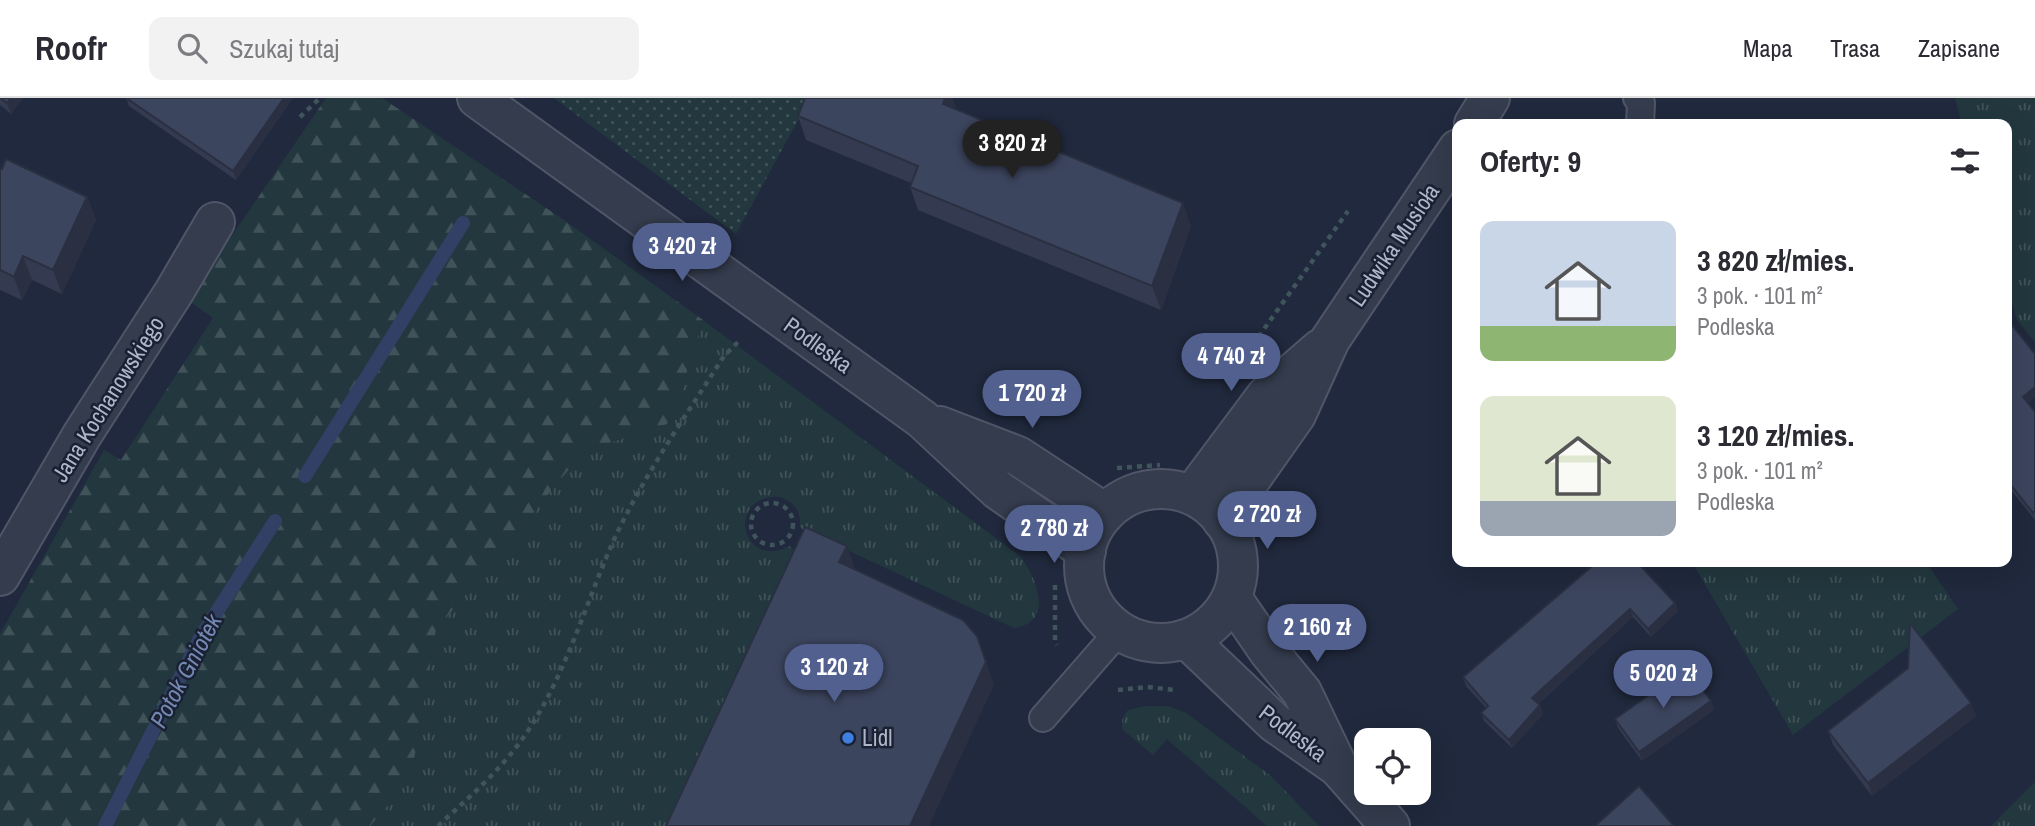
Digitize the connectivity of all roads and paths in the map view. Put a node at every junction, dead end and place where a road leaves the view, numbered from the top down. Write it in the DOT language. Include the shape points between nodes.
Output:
graph roads {
  1 [pos="320,98"];
  2 [pos="477,98"];
  3 [pos="1490,98"];
  4 [pos="1637,98"];
  5 [pos="300,117"];
  6 [pos="1477,119"];
  7 [pos="1640,119"];
  8 [pos="1452,168"];
  9 [pos="215,222"];
  10 [pos="744,336"];
  11 [pos="1330,341"];
  12 [pos="922,419"];
  13 [pos="1192,495"];
  14 [pos="1105,513"];
  15 [pos="1222,520"];
  16 [pos="751,526"];
  17 [pos="1086,551"];
  18 [pos="0,576"];
  19 [pos="1232,598"];
  20 [pos="1119,631"];
  21 [pos="1187,639"];
  22 [pos="1043,718"];
  23 [pos="1338,767"];
  24 [pos="438,826"];
  25 [pos="1390,826"];
  1 -- 5 [label="path"];
  2 -- 12 [label="street, Podleska"];
  3 -- 6 [label="street"];
  4 -- 7 [label="lane"];
  8 -- 11 [label="street, Ludwika Musioła"];
  9 -- 18 [label="street, Jana Kochanowskiego"];
  10 -- 24 [label="path" via="724,356 630,508 551,689 524,737 495,773"];
  11 -- 13 [label="street, Ludwika Musioła" via="1266,396"];
  11 -- 15 [label="street, Ludwika Musioła" via="1296,415"];
  12 -- 14 [label="street, Podleska" via="1018,456"];
  12 -- 17 [label="street, Podleska" via="998,490"];
  13 -- 14 [label="street" via="1168,489 1144,491 1122,499"];
  13 -- 15 [label="street"];
  14 -- 17 [label="street" via="1090,534"];
  15 -- 19 [label="street" via="1237,549 1238,574"];
  16 -- 16 [label="path" via="754,512 766,504 786,507 793,519 788,539 776,545 762,543"];
  17 -- 20 [label="street" via="1085,581 1093,604"];
  19 -- 21 [label="street" via="1219,618"];
  19 -- 23 [label="street, Podleska" via="1302,692"];
  20 -- 21 [label="street" via="1152,644"];
  20 -- 22 [label="lane"];
  21 -- 23 [label="street, Podleska" via="1275,723"];
  23 -- 25 [label="street, Podleska"];
}
